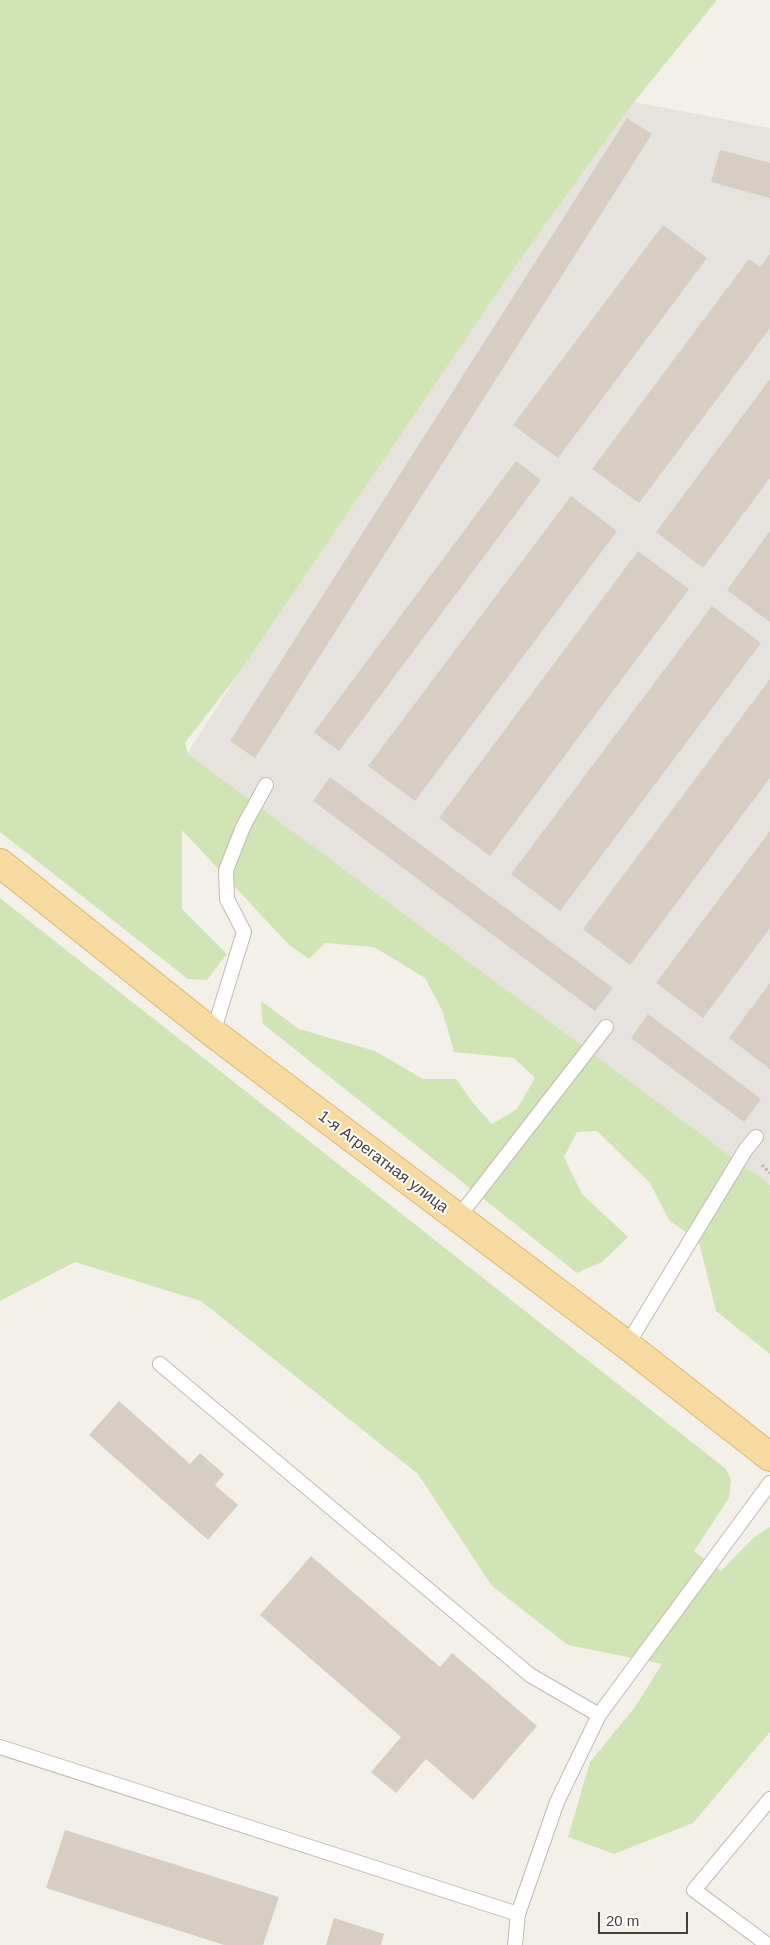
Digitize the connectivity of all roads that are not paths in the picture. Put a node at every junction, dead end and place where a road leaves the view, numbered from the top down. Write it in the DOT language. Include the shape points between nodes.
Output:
graph roads {
  1 [pos="266,785"];
  2 [pos="0,863"];
  3 [pos="606,1027"];
  4 [pos="213,1033"];
  5 [pos="756,1137"];
  6 [pos="457,1218"];
  7 [pos="627,1345"];
  8 [pos="160,1364"];
  9 [pos="770,1457"];
  10 [pos="770,1483"];
  11 [pos="598,1715"];
  12 [pos="0,1747"];
  13 [pos="770,1799"];
  14 [pos="518,1914"];
  15 [pos="515,1945"];
  16 [pos="768,1945"];
  1 -- 4 [label="lane" via="243,827 226,870 227,899 244,932"];
  2 -- 4 [label="main road, 1-я Агрегатная улица"];
  3 -- 6 [label="lane"];
  4 -- 6 [label="main road, 1-я Агрегатная улица"];
  5 -- 7 [label="lane"];
  6 -- 7 [label="main road, 1-я Агрегатная улица"];
  7 -- 9 [label="main road, 1-я Агрегатная улица"];
  8 -- 11 [label="lane" via="530,1675"];
  10 -- 11 [label="lane"];
  11 -- 14 [label="lane" via="557,1802"];
  12 -- 14 [label="lane"];
  13 -- 16 [label="lane" via="694,1890"];
  14 -- 15 [label="lane"];
}
